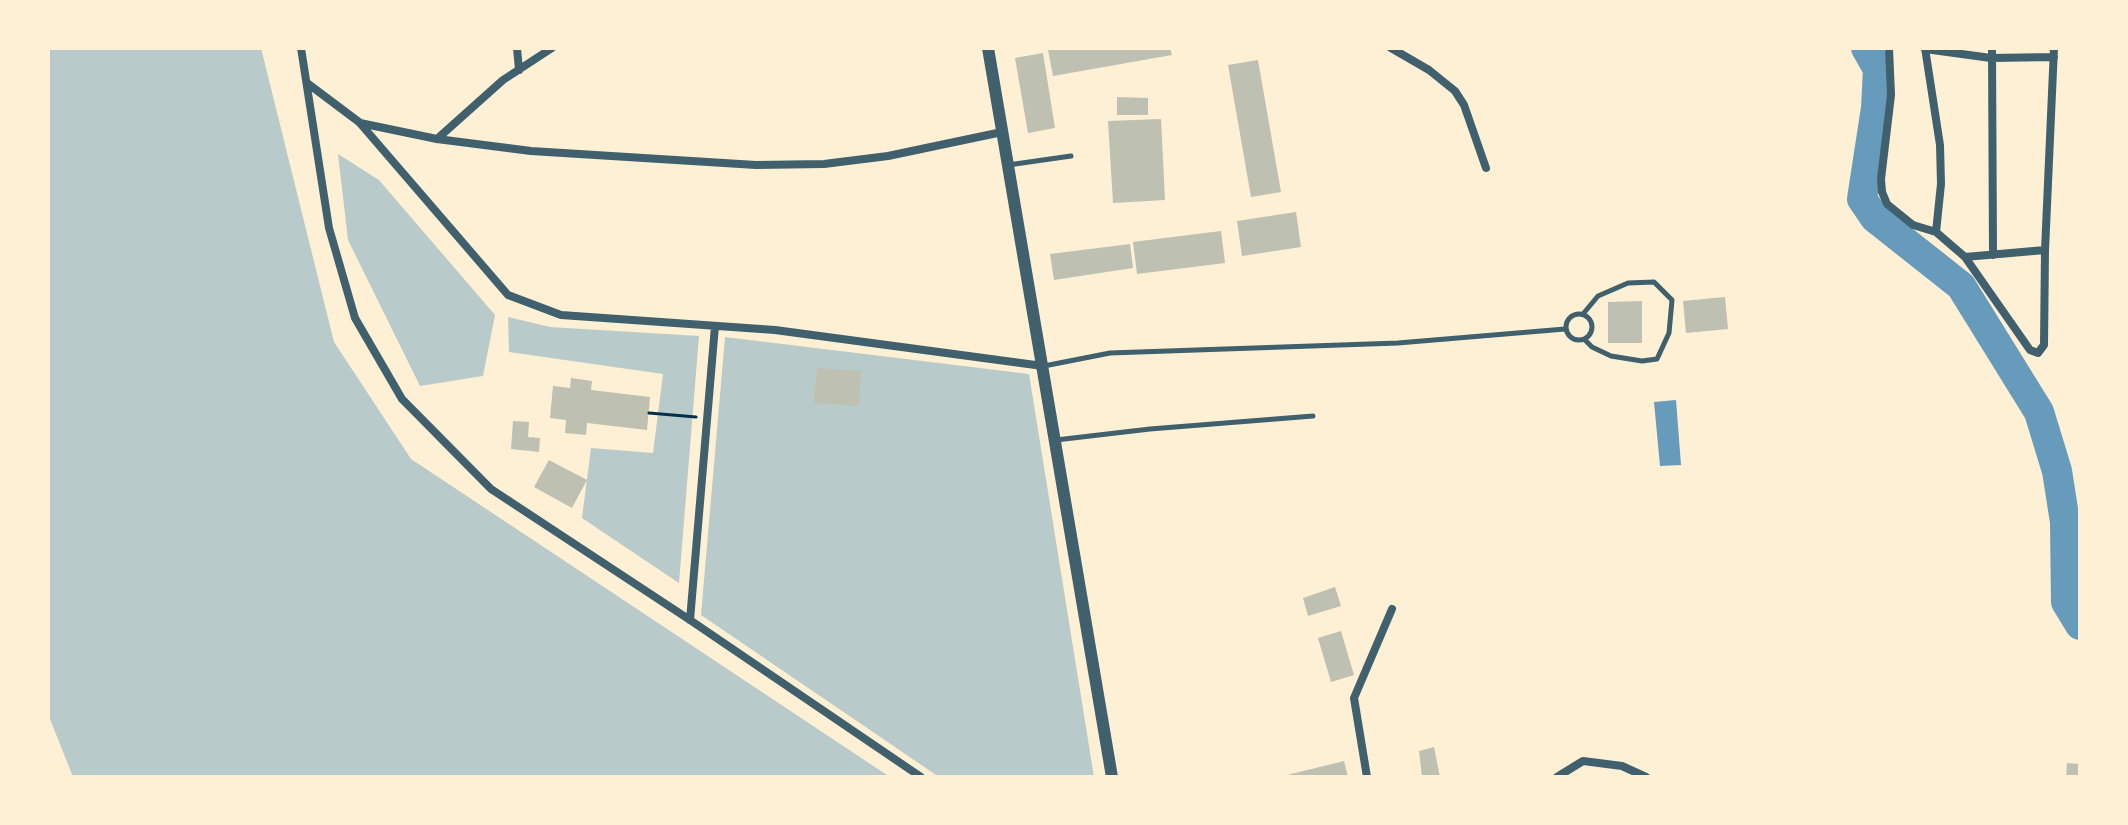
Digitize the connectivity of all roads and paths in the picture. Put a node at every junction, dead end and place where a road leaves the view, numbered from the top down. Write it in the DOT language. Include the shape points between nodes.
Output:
graph roads {
  1 [pos="301,48"];
  2 [pos="517,48"];
  3 [pos="552,48"];
  4 [pos="988,48"];
  5 [pos="1391,48"];
  6 [pos="1889,48"];
  7 [pos="1925,48"];
  8 [pos="1992,48"];
  9 [pos="2054,52"];
  10 [pos="1991,58"];
  11 [pos="519,70"];
  12 [pos="307,83"];
  13 [pos="359,122"];
  14 [pos="1002,132"];
  15 [pos="437,139"];
  16 [pos="1071,156"];
  17 [pos="1007,165"];
  18 [pos="1486,168"];
  19 [pos="1936,232"];
  20 [pos="2045,250"];
  21 [pos="1993,255"];
  22 [pos="1965,257"];
  23 [pos="1583,314"];
  24 [pos="715,326"];
  25 [pos="1565,329"];
  26 [pos="1585,340"];
  27 [pos="1043,366"];
  28 [pos="649,413"];
  29 [pos="1313,416"];
  30 [pos="707,417"];
  31 [pos="1055,440"];
  32 [pos="1392,609"];
  33 [pos="690,620"];
  34 [pos="921,777"];
  35 [pos="1112,777"];
  36 [pos="1367,777"];
  37 [pos="1558,777"];
  38 [pos="1646,777"];
  1 -- 12 [label="street"];
  2 -- 11 [label="street"];
  3 -- 11 [label="street"];
  4 -- 14 [label="street"];
  5 -- 18 [label="street" via="1455,91"];
  6 -- 19 [label="street" via="1891,95 1882,192 1887,204 1913,225"];
  7 -- 10 [label="street"];
  7 -- 19 [label="street" via="1940,145"];
  8 -- 10 [label="street"];
  9 -- 10 [label="street"];
  9 -- 20 [label="street"];
  10 -- 21 [label="street"];
  11 -- 15 [label="street"];
  12 -- 13 [label="street"];
  12 -- 33 [label="street" via="329,228 355,318 402,399 491,489"];
  13 -- 15 [label="street"];
  13 -- 24 [label="street" via="508,295 561,315"];
  14 -- 15 [label="street" via="888,156 756,165 531,151"];
  14 -- 17 [label="street"];
  16 -- 17 [label="lane"];
  17 -- 27 [label="street"];
  19 -- 22 [label="street"];
  20 -- 21 [label="street"];
  20 -- 22 [label="street" via="2044,345 2038,353 2030,350"];
  21 -- 22 [label="street"];
  23 -- 25 [label="lane" via="1567,320"];
  23 -- 26 [label="lane" via="1591,321 1592,332"];
  23 -- 26 [label="lane" via="1598,296 1628,283 1654,282 1672,300 1669,333 1657,359 1611,356"];
  24 -- 27 [label="street"];
  24 -- 30 [label="street"];
  25 -- 26 [label="lane" via="1572,339"];
  25 -- 27 [label="lane" via="1398,343 1110,353"];
  27 -- 31 [label="street"];
  28 -- 30 [label="path"];
  29 -- 31 [label="lane"];
  30 -- 33 [label="street"];
  31 -- 35 [label="street"];
  32 -- 36 [label="street" via="1354,698"];
  33 -- 34 [label="street"];
  37 -- 38 [label="street" via="1583,761 1622,766"];
}
